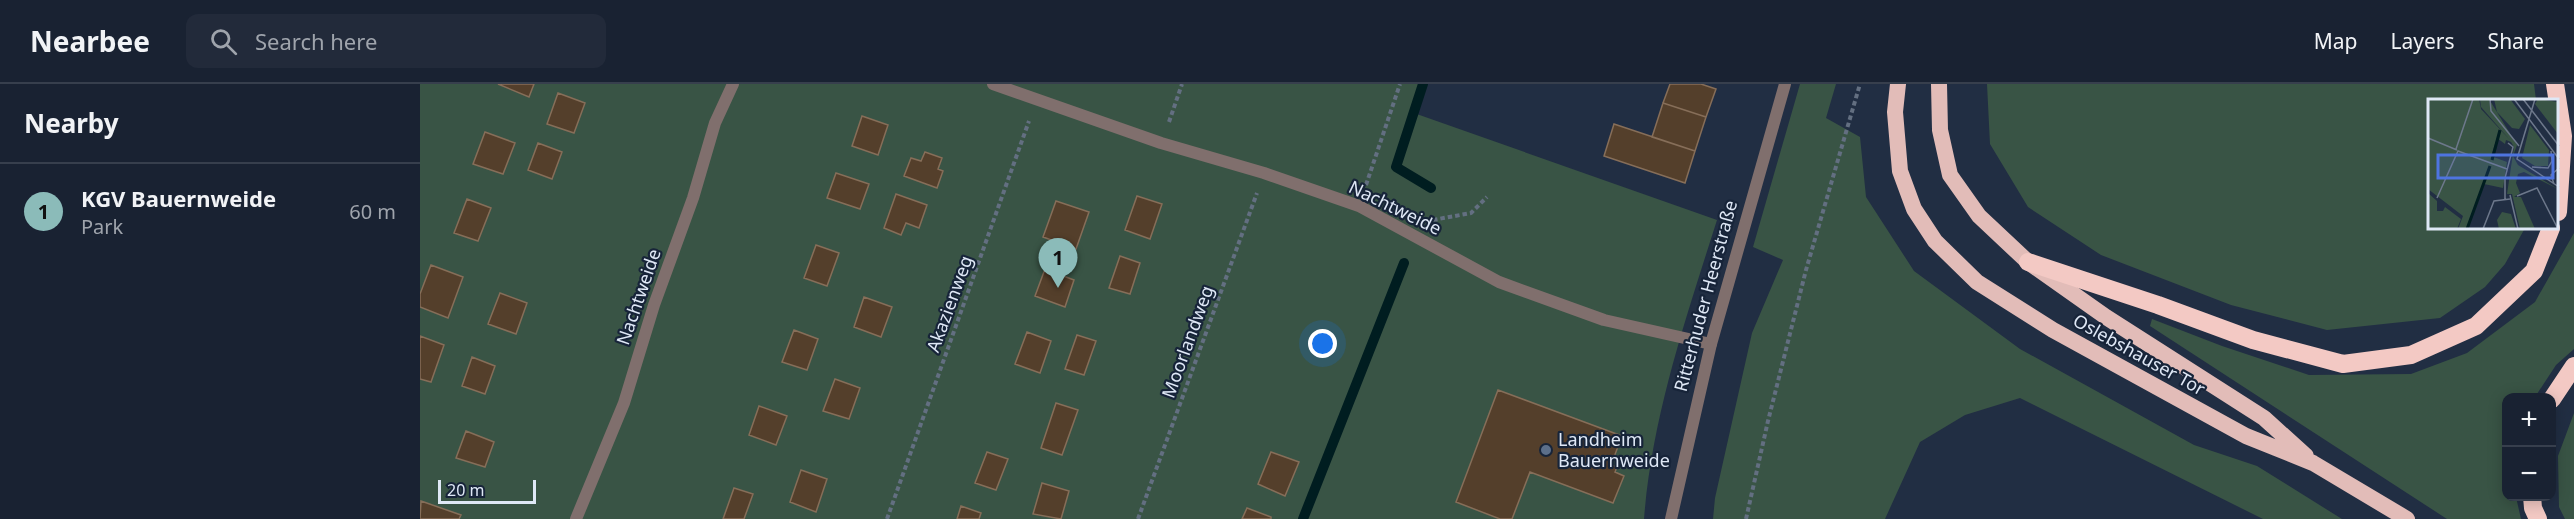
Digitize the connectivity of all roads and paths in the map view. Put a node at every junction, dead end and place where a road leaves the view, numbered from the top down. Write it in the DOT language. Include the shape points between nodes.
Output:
graph roads {
  1 [pos="733,84"];
  2 [pos="993,84"];
  3 [pos="1182,84"];
  4 [pos="1400,84"];
  5 [pos="1785,84"];
  6 [pos="1860,84"];
  7 [pos="1898,84"];
  8 [pos="1940,84"];
  9 [pos="2555,84"];
  10 [pos="1038,98"];
  11 [pos="2557,99"];
  12 [pos="2559,110"];
  13 [pos="1161,143"];
  14 [pos="1264,173"];
  15 [pos="1487,197"];
  16 [pos="2559,197"];
  17 [pos="1359,206"];
  18 [pos="2550,230"];
  19 [pos="1404,231"];
  20 [pos="2028,262"];
  21 [pos="1711,344"];
  22 [pos="2574,366"];
  23 [pos="2556,393"];
  24 [pos="2313,463"];
  25 [pos="2532,501"];
  26 [pos="576,519"];
  27 [pos="887,519"];
  28 [pos="1138,519"];
  29 [pos="1671,519"];
  30 [pos="1746,519"];
  31 [pos="2407,519"];
  32 [pos="2538,519"];
  1 -- 26 [label="street, Nachtweide" via="715,123 624,403"];
  2 -- 10 [label="street, Nachtweide"];
  3 -- 13 [label="path"];
  4 -- 17 [label="path"];
  5 -- 21 [label="street, Ritterhuder Heerstraße"];
  6 -- 30 [label="path" via="1806,270"];
  7 -- 24 [label="highway, Oslebshauser Tor" via="1895,112 1900,171 1914,209 1935,241 1977,282 2053,330 2246,436"];
  8 -- 20 [label="highway" via="1940,130 1950,175 1979,216"];
  9 -- 11 [label="highway"];
  10 -- 13 [label="street, Nachtweide"];
  10 -- 27 [label="path, Akazienweg"];
  12 -- 16 [label="highway" via="2563,136"];
  13 -- 14 [label="street, Nachtweide"];
  14 -- 17 [label="street, Nachtweide"];
  14 -- 28 [label="path, Moorlandweg"];
  15 -- 19 [label="path" via="1471,213 1433,220"];
  17 -- 19 [label="street, Nachtweide"];
  18 -- 20 [label="highway" via="2534,271 2476,326 2411,355 2343,364 2253,340"];
  19 -- 21 [label="street, Nachtweide" via="1509,286 1604,320"];
  20 -- 24 [label="highway" via="2264,418"];
  21 -- 29 [label="street, Ritterhuder Heerstraße"];
  22 -- 23 [label="highway"];
  24 -- 31 [label="highway, Oslebshauser Tor"];
  25 -- 32 [label="highway"];
}
